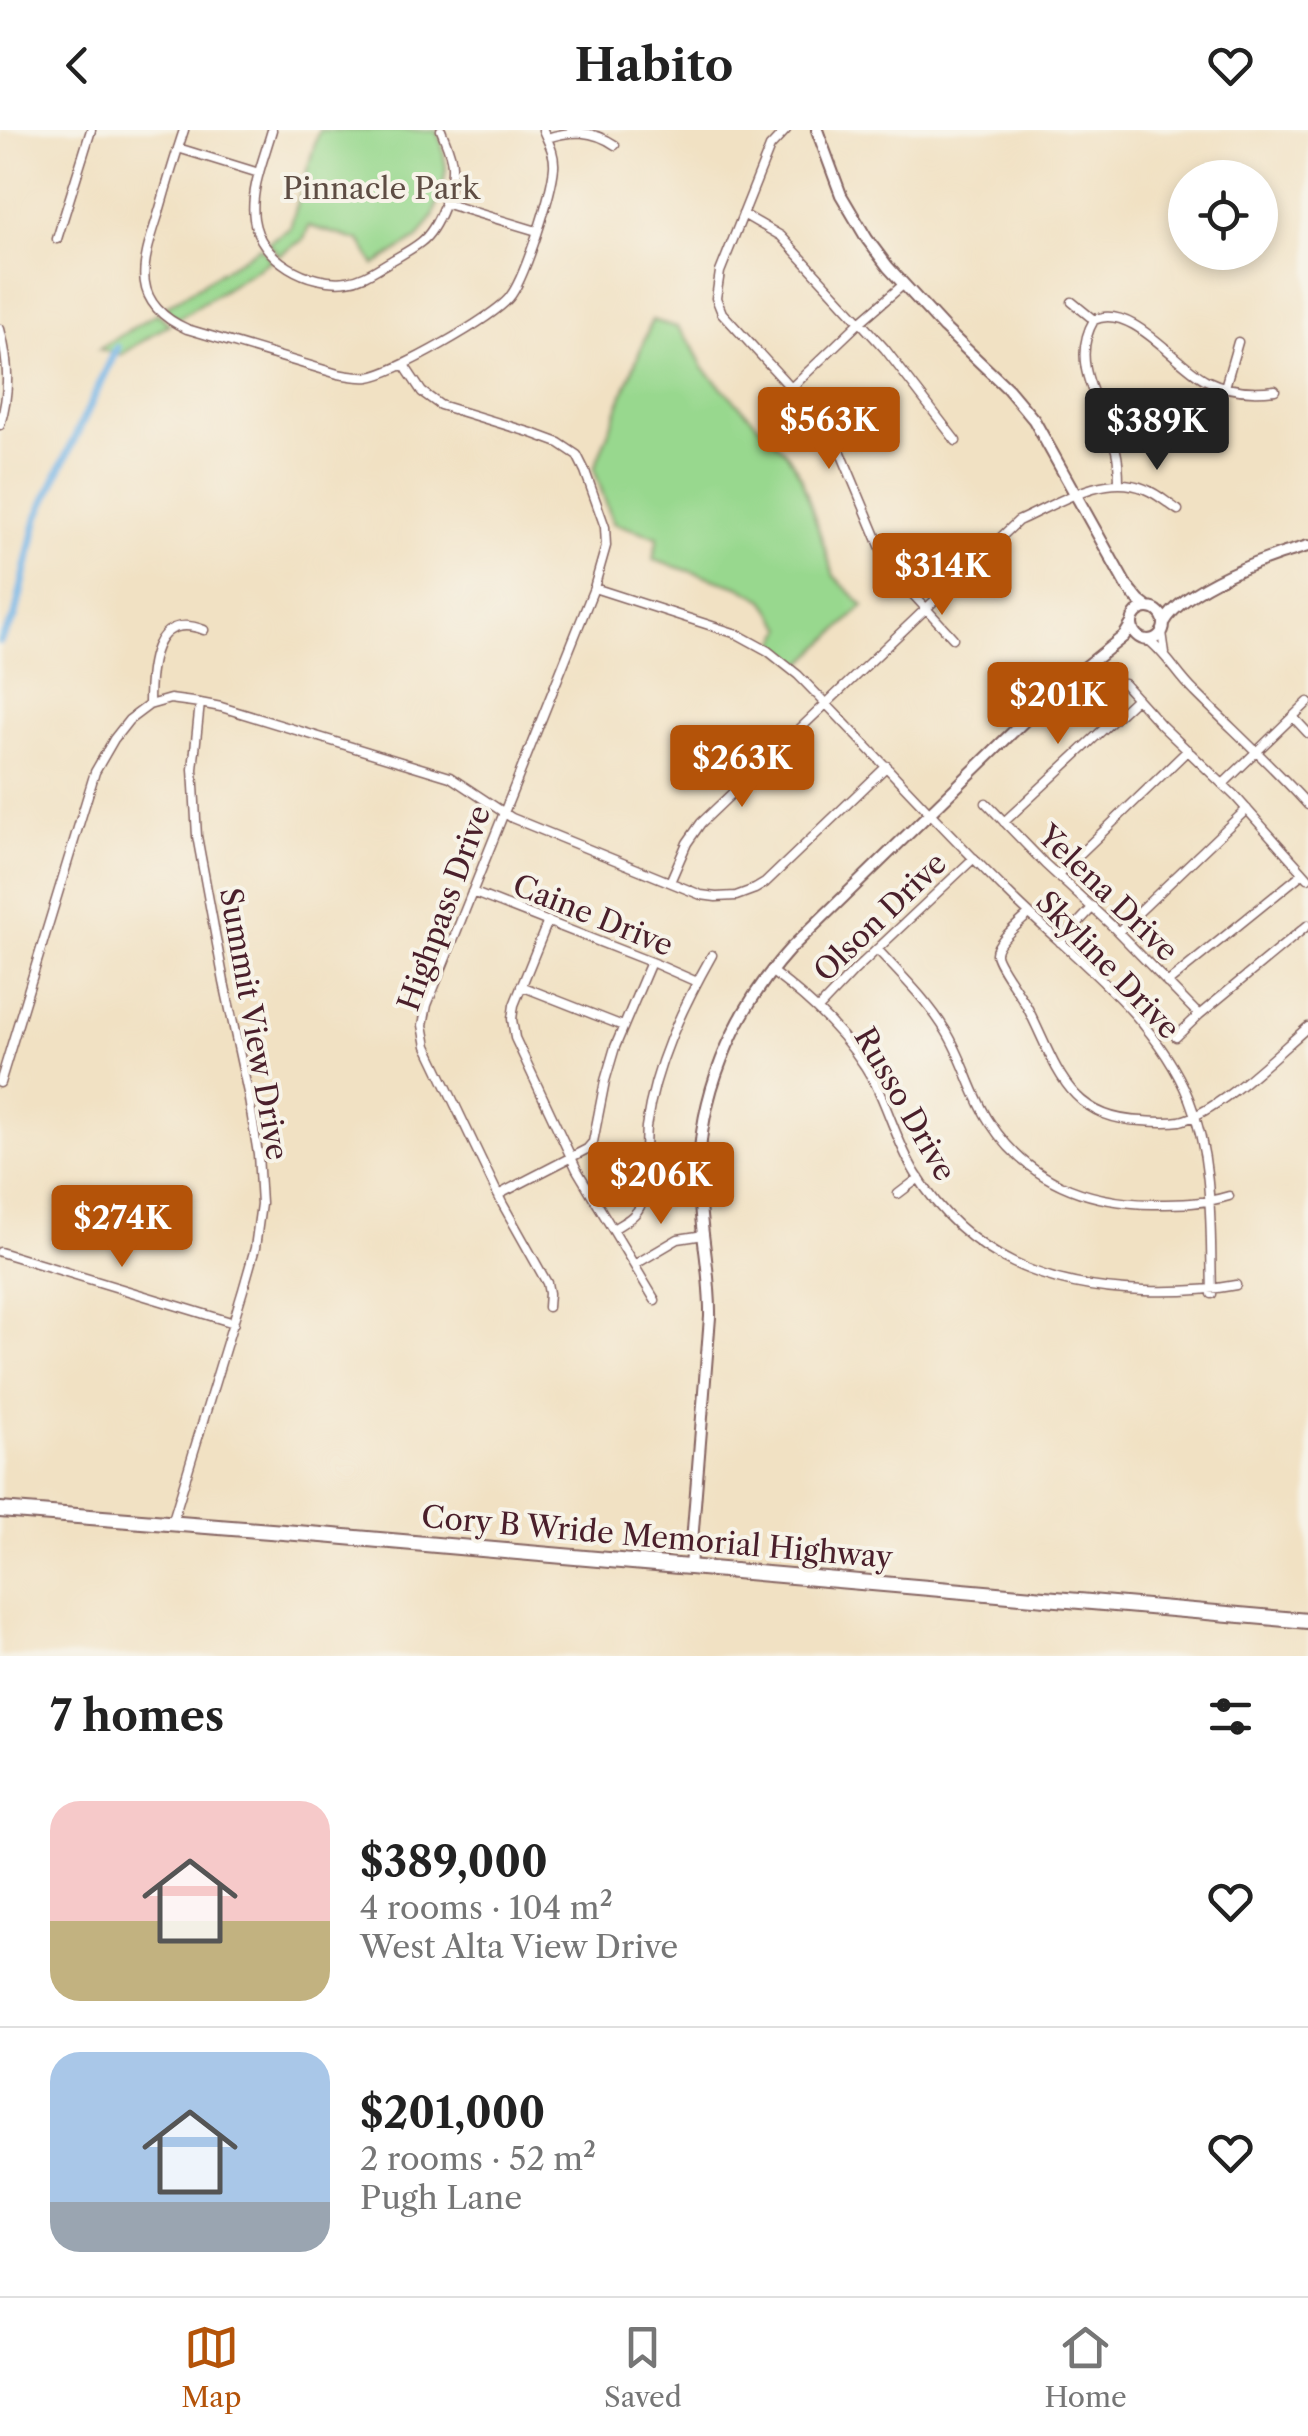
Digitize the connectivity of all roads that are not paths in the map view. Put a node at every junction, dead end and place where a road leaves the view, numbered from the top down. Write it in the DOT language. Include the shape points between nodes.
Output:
graph roads {
  1 [pos="91,130"];
  2 [pos="184,130"];
  3 [pos="272,130"];
  4 [pos="441,130"];
  5 [pos="786,130"];
  6 [pos="816,130"];
  7 [pos="545,134"];
  8 [pos="615,144"];
  9 [pos="178,148"];
  10 [pos="259,173"];
  11 [pos="444,202"];
  12 [pos="743,214"];
  13 [pos="537,231"];
  14 [pos="57,239"];
  15 [pos="904,284"];
  16 [pos="1072,302"];
  17 [pos="1094,320"];
  18 [pos="860,322"];
  19 [pos="0,329"];
  20 [pos="1238,342"];
  21 [pos="404,365"];
  22 [pos="1225,387"];
  23 [pos="791,388"];
  24 [pos="1275,390"];
  25 [pos="0,425"];
  26 [pos="956,441"];
  27 [pos="1120,484"];
  28 [pos="1076,495"];
  29 [pos="1178,510"];
  30 [pos="1308,546"];
  31 [pos="1126,585"];
  32 [pos="594,588"];
  33 [pos="1186,600"];
  34 [pos="925,608"];
  35 [pos="1152,608"];
  36 [pos="1133,621"];
  37 [pos="1163,627"];
  38 [pos="204,630"];
  39 [pos="953,638"];
  40 [pos="1145,639"];
  41 [pos="1112,648"];
  42 [pos="1169,662"];
  43 [pos="1124,684"];
  44 [pos="1136,698"];
  45 [pos="1308,702"];
  46 [pos="200,703"];
  47 [pos="826,704"];
  48 [pos="149,705"];
  49 [pos="1293,717"];
  50 [pos="1308,732"];
  51 [pos="1188,750"];
  52 [pos="1257,750"];
  53 [pos="887,766"];
  54 [pos="1223,784"];
  55 [pos="986,804"];
  56 [pos="1308,805"];
  57 [pos="1247,809"];
  58 [pos="504,813"];
  59 [pos="931,813"];
  60 [pos="1004,822"];
  61 [pos="974,858"];
  62 [pos="1058,875"];
  63 [pos="1306,876"];
  64 [pos="670,882"];
  65 [pos="472,892"];
  66 [pos="1093,907"];
  67 [pos="1030,914"];
  68 [pos="548,921"];
  69 [pos="1308,924"];
  70 [pos="1118,932"];
  71 [pos="1060,942"];
  72 [pos="876,950"];
  73 [pos="712,956"];
  74 [pos="651,962"];
  75 [pos="771,971"];
  76 [pos="696,982"];
  77 [pos="1167,983"];
  78 [pos="521,986"];
  79 [pos="818,1010"];
  80 [pos="1199,1015"];
  81 [pos="623,1026"];
  82 [pos="1308,1027"];
  83 [pos="1176,1037"];
  84 [pos="0,1083"];
  85 [pos="1195,1116"];
  86 [pos="571,1158"];
  87 [pos="918,1178"];
  88 [pos="898,1194"];
  89 [pos="498,1195"];
  90 [pos="1228,1196"];
  91 [pos="1209,1202"];
  92 [pos="613,1229"];
  93 [pos="704,1235"];
  94 [pos="0,1252"];
  95 [pos="634,1265"];
  96 [pos="1236,1285"];
  97 [pos="1212,1292"];
  98 [pos="655,1300"];
  99 [pos="548,1307"];
  100 [pos="234,1323"];
  101 [pos="0,1510"];
  102 [pos="172,1522"];
  103 [pos="690,1567"];
  104 [pos="1308,1620"];
  1 -- 14 [label="street"];
  2 -- 9 [label="street"];
  3 -- 10 [label="street"];
  4 -- 11 [label="street" via="452,168"];
  5 -- 12 [label="street" via="770,147"];
  6 -- 15 [label="street" via="849,210"];
  7 -- 8 [label="street" via="573,130"];
  7 -- 13 [label="street" via="554,166"];
  9 -- 10 [label="street"];
  9 -- 21 [label="street" via="143,261 146,292 165,316 187,329 338,374 371,377"];
  10 -- 11 [label="street" via="254,220 265,246 295,270 329,281 365,276 421,242"];
  11 -- 13 [label="street"];
  12 -- 18 [label="street" via="781,236"];
  12 -- 23 [label="street" via="716,298"];
  13 -- 21 [label="street" via="521,280 500,307"];
  15 -- 18 [label="street"];
  15 -- 28 [label="street" via="1025,408"];
  16 -- 17 [label="street"];
  17 -- 22 [label="street" via="1107,317 1138,328 1200,377"];
  17 -- 27 [label="street" via="1086,343 1087,378 1116,452"];
  18 -- 23 [label="street"];
  18 -- 26 [label="street"];
  19 -- 25 [label="street" via="8,384"];
  20 -- 22 [label="street"];
  21 -- 32 [label="street, Highpass Drive" via="432,400 577,455 604,527 606,546"];
  22 -- 24 [label="street"];
  23 -- 34 [label="street" via="839,448 886,560"];
  27 -- 28 [label="street"];
  27 -- 29 [label="street" via="1149,490"];
  28 -- 31 [label="street"];
  28 -- 34 [label="street" via="1018,522"];
  30 -- 33 [label="street"];
  31 -- 35 [label="street"];
  31 -- 36 [label="street"];
  32 -- 47 [label="street, Skyline Drive" via="737,634 798,675"];
  32 -- 58 [label="street, Highpass Drive"];
  33 -- 35 [label="street"];
  33 -- 37 [label="street"];
  34 -- 39 [label="street"];
  34 -- 47 [label="street"];
  35 -- 36 [label="street" via="1140,610"];
  35 -- 37 [label="street" via="1163,617"];
  36 -- 40 [label="street"];
  36 -- 41 [label="street"];
  37 -- 40 [label="street"];
  37 -- 42 [label="street"];
  38 -- 48 [label="street" via="173,629 158,643"];
  40 -- 41 [label="street"];
  40 -- 42 [label="street"];
  41 -- 59 [label="street" via="1065,683"];
  42 -- 52 [label="street"];
  43 -- 44 [label="street"];
  44 -- 51 [label="street"];
  44 -- 60 [label="street"];
  45 -- 49 [label="street"];
  46 -- 48 [label="street" via="170,699"];
  46 -- 58 [label="street" via="450,777"];
  46 -- 100 [label="street, Summit View Drive" via="193,770 197,836 258,1154 254,1248"];
  47 -- 53 [label="street, Skyline Drive"];
  47 -- 64 [label="street" via="701,823"];
  48 -- 84 [label="street" via="129,720 95,772"];
  49 -- 50 [label="street"];
  49 -- 52 [label="street"];
  51 -- 54 [label="street"];
  51 -- 62 [label="street"];
  52 -- 54 [label="street"];
  52 -- 56 [label="street"];
  53 -- 59 [label="street, Skyline Drive"];
  53 -- 64 [label="street" via="756,889 716,897"];
  54 -- 57 [label="street"];
  55 -- 60 [label="street, Yelena Drive"];
  57 -- 63 [label="street"];
  57 -- 70 [label="street"];
  58 -- 64 [label="street"];
  58 -- 65 [label="street, Highpass Drive"];
  59 -- 61 [label="street, Skyline Drive"];
  59 -- 75 [label="street"];
  60 -- 62 [label="street, Yelena Drive"];
  61 -- 67 [label="street, Skyline Drive"];
  61 -- 72 [label="street, Olson Drive"];
  62 -- 66 [label="street, Yelena Drive"];
  63 -- 77 [label="street"];
  65 -- 68 [label="street, Caine Drive"];
  65 -- 89 [label="street, Highpass Drive" via="423,1032"];
  66 -- 70 [label="street, Yelena Drive"];
  66 -- 71 [label="street"];
  67 -- 71 [label="street, Skyline Drive"];
  67 -- 85 [label="street" via="998,945 997,957 1064,1083 1088,1106 1120,1119 1174,1122"];
  68 -- 74 [label="street, Caine Drive"];
  68 -- 78 [label="street"];
  69 -- 80 [label="street"];
  70 -- 77 [label="street, Yelena Drive"];
  71 -- 85 [label="street, Skyline Drive" via="1155,1040"];
  72 -- 79 [label="street, Olson Drive"];
  72 -- 91 [label="street" via="938,1020 996,1132 1037,1172 1110,1201"];
  73 -- 76 [label="street"];
  74 -- 76 [label="street, Caine Drive"];
  74 -- 81 [label="street"];
  75 -- 79 [label="street, Russo Drive"];
  75 -- 93 [label="street" via="729,1042 707,1105 699,1170"];
  76 -- 92 [label="street" via="655,1086 642,1202"];
  77 -- 80 [label="street, Yelena Drive"];
  78 -- 81 [label="street"];
  78 -- 86 [label="street" via="513,1032"];
  79 -- 87 [label="street, Russo Drive" via="868,1070"];
  80 -- 83 [label="street"];
  81 -- 86 [label="street" via="595,1138"];
  82 -- 85 [label="street"];
  85 -- 91 [label="street, Skyline Drive"];
  86 -- 89 [label="street"];
  86 -- 92 [label="street"];
  87 -- 88 [label="street"];
  87 -- 97 [label="street, Russo Drive" via="973,1238 1039,1274 1102,1289"];
  89 -- 99 [label="street, Highpass Drive" via="547,1283"];
  90 -- 91 [label="street"];
  91 -- 97 [label="street, Skyline Drive"];
  92 -- 95 [label="street"];
  93 -- 95 [label="street" via="678,1239"];
  93 -- 103 [label="street" via="710,1317"];
  94 -- 100 [label="street"];
  95 -- 98 [label="street"];
  96 -- 97 [label="street, Russo Drive"];
  100 -- 102 [label="street, Summit View Drive"];
  101 -- 102 [label="highway, Cory B Wride Memorial Highway"];
  102 -- 103 [label="highway, Cory B Wride Memorial Highway"];
  103 -- 104 [label="highway, Cory B Wride Memorial Highway"];
}
